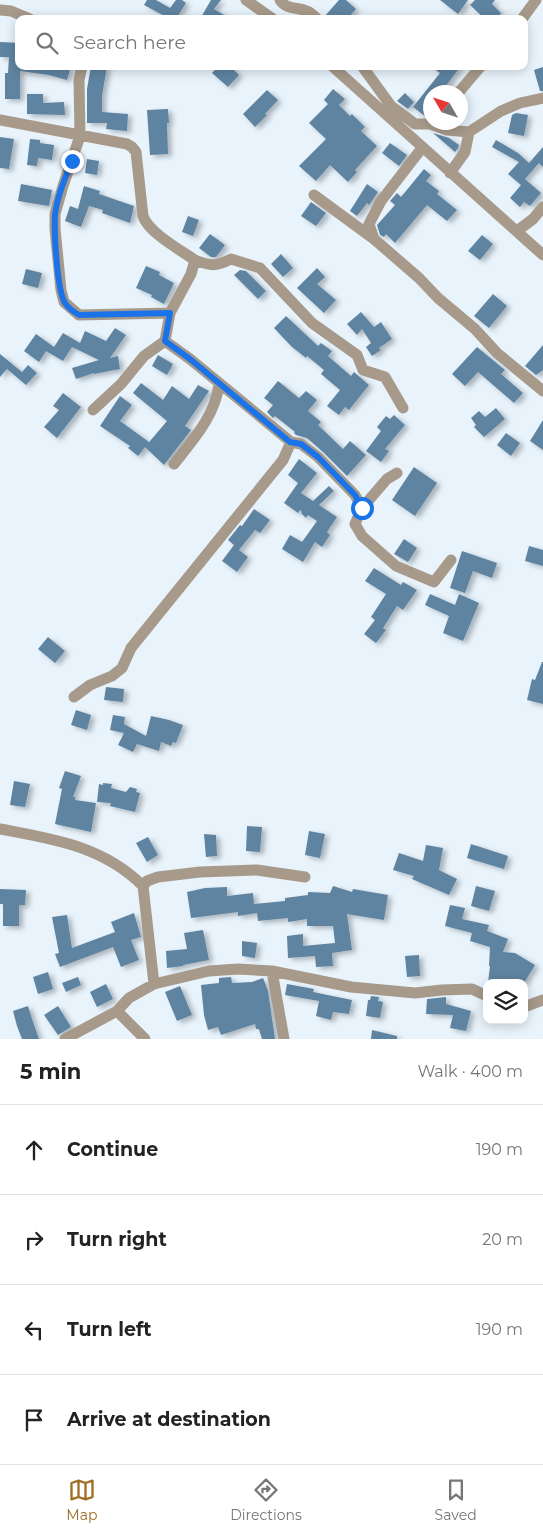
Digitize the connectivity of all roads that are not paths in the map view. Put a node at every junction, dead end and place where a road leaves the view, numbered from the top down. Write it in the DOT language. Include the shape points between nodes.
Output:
graph roads {
  1 [pos="246,0"];
  2 [pos="280,0"];
  3 [pos="299,0"];
  4 [pos="536,0"];
  5 [pos="0,10"];
  6 [pos="20,15"];
  7 [pos="267,15"];
  8 [pos="313,15"];
  9 [pos="525,15"];
  10 [pos="81,70"];
  11 [pos="337,70"];
  12 [pos="364,70"];
  13 [pos="478,70"];
  14 [pos="465,85"];
  15 [pos="543,98"];
  16 [pos="386,108"];
  17 [pos="0,120"];
  18 [pos="423,124"];
  19 [pos="427,130"];
  20 [pos="447,130"];
  21 [pos="469,132"];
  22 [pos="80,136"];
  23 [pos="418,145"];
  24 [pos="450,173"];
  25 [pos="314,195"];
  26 [pos="543,207"];
  27 [pos="517,231"];
  28 [pos="374,239"];
  29 [pos="543,255"];
  30 [pos="195,260"];
  31 [pos="170,313"];
  32 [pos="165,341"];
  33 [pos="219,383"];
  34 [pos="229,391"];
  35 [pos="543,391"];
  36 [pos="218,396"];
  37 [pos="403,408"];
  38 [pos="93,410"];
  39 [pos="290,442"];
  40 [pos="174,464"];
  41 [pos="397,473"];
  42 [pos="362,508"];
  43 [pos="451,560"];
  44 [pos="74,697"];
  45 [pos="0,829"];
  46 [pos="305,877"];
  47 [pos="143,886"];
  48 [pos="272,971"];
  49 [pos="154,984"];
  50 [pos="483,994"];
  51 [pos="543,1000"];
  52 [pos="528,1006"];
  53 [pos="118,1011"];
  54 [pos="65,1039"];
  55 [pos="145,1039"];
  56 [pos="284,1039"];
  1 -- 7 [label="street"];
  2 -- 8 [label="street"];
  3 -- 8 [label="street"];
  4 -- 9 [label="street"];
  5 -- 6 [label="street"];
  10 -- 22 [label="street"];
  11 -- 16 [label="street"];
  12 -- 16 [label="street"];
  13 -- 14 [label="street"];
  15 -- 21 [label="street" via="501,111"];
  16 -- 18 [label="street" via="415,124"];
  16 -- 23 [label="street"];
  17 -- 22 [label="street"];
  19 -- 23 [label="street"];
  20 -- 21 [label="street"];
  21 -- 24 [label="street" via="465,152"];
  22 -- 30 [label="street" via="132,147 136,152 145,222"];
  22 -- 31 [label="street" via="55,214 64,302 79,315"];
  23 -- 24 [label="street"];
  23 -- 28 [label="street" via="369,224"];
  24 -- 27 [label="street"];
  25 -- 28 [label="street"];
  26 -- 27 [label="street"];
  27 -- 29 [label="street"];
  28 -- 35 [label="street" via="475,329 497,353"];
  30 -- 31 [label="street"];
  30 -- 37 [label="street" via="211,266 231,259 260,268 312,323 358,355 363,370 385,377"];
  31 -- 32 [label="street"];
  32 -- 33 [label="street"];
  32 -- 38 [label="street" via="144,356 121,384"];
  33 -- 34 [label="street"];
  33 -- 36 [label="street"];
  34 -- 36 [label="street"];
  34 -- 39 [label="street"];
  36 -- 40 [label="street" via="203,427"];
  39 -- 42 [label="street" via="301,444 318,457 355,495"];
  39 -- 44 [label="street" via="283,460 136,642 122,668"];
  41 -- 42 [label="street" via="387,479"];
  42 -- 43 [label="street" via="355,524 362,536 396,566 434,582"];
  45 -- 47 [label="street" via="67,842 110,860"];
  46 -- 47 [label="street" via="257,870 200,872 158,877"];
  47 -- 49 [label="street"];
  48 -- 49 [label="street" via="209,971"];
  48 -- 50 [label="street" via="351,986 415,993 472,989"];
  48 -- 56 [label="street"];
  49 -- 53 [label="street" via="129,998"];
  51 -- 52 [label="street"];
  53 -- 54 [label="street"];
  53 -- 55 [label="street"];
}
